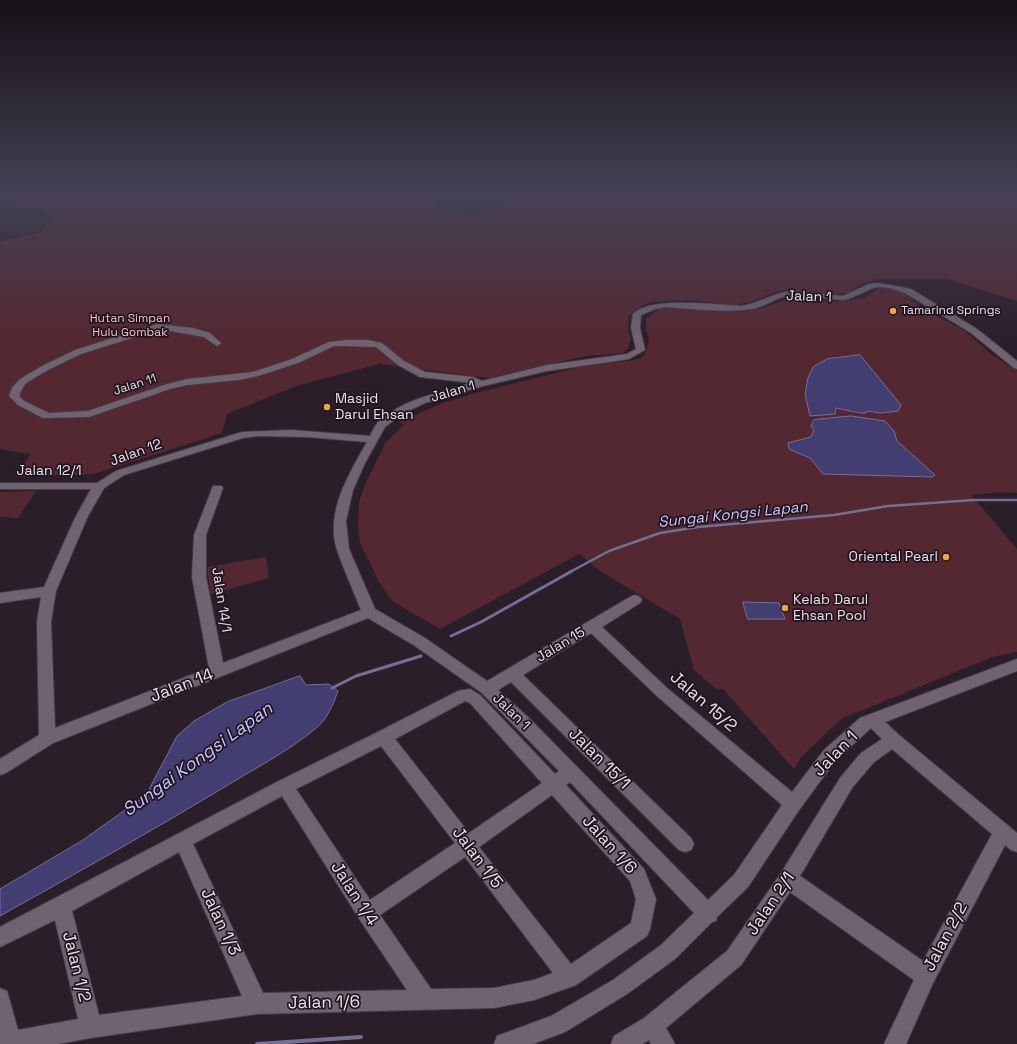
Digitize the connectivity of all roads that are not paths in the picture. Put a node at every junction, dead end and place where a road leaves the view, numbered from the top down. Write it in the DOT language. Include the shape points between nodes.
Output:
graph roads {
  1 [pos="217,343"];
  2 [pos="1017,366"];
  3 [pos="480,384"];
  4 [pos="374,439"];
  5 [pos="0,486"];
  6 [pos="98,486"];
  7 [pos="216,488"];
  8 [pos="49,591"];
  9 [pos="0,598"];
  10 [pos="635,600"];
  11 [pos="369,612"];
  12 [pos="592,626"];
  13 [pos="1015,667"];
  14 [pos="217,672"];
  15 [pos="513,674"];
  16 [pos="486,689"];
  17 [pos="873,720"];
  18 [pos="384,737"];
  19 [pos="47,738"];
  20 [pos="893,740"];
  21 [pos="0,768"];
  22 [pos="570,773"];
  23 [pos="554,785"];
  24 [pos="285,786"];
  25 [pos="792,804"];
  26 [pos="1002,832"];
  27 [pos="182,840"];
  28 [pos="685,844"];
  29 [pos="1017,844"];
  30 [pos="468,845"];
  31 [pos="788,879"];
  32 [pos="61,906"];
  33 [pos="367,913"];
  34 [pos="710,914"];
  35 [pos="0,937"];
  36 [pos="926,976"];
  37 [pos="569,978"];
  38 [pos="0,998"];
  39 [pos="426,1000"];
  40 [pos="257,1004"];
  41 [pos="652,1026"];
  42 [pos="90,1027"];
  43 [pos="5,1043"];
  44 [pos="505,1044"];
  45 [pos="622,1044"];
  46 [pos="664,1044"];
  47 [pos="896,1044"];
  1 -- 3 [label="street, Jalan 11" via="207,335 160,326 71,355 23,381 14,396 21,403 46,416 89,414 180,384 255,374 295,361 332,344 346,342 379,345 401,363 423,375 473,380"];
  2 -- 3 [label="street, Jalan 1" via="974,331 908,291 879,285 848,297 783,294 755,306 742,308 681,304 653,307 637,314 635,331 641,350 630,356 548,368"];
  3 -- 4 [label="street, Jalan 1" via="422,401 398,412 381,425"];
  4 -- 6 [label="street, Jalan 12" via="277,433 242,435 120,473"];
  4 -- 11 [label="street, Jalan 1" via="347,490 340,521 343,549"];
  5 -- 6 [label="street, Jalan 12/1"];
  6 -- 8 [label="street"];
  7 -- 14 [label="street, Jalan 14/1" via="200,535 199,577"];
  8 -- 9 [label="street"];
  8 -- 19 [label="street" via="44,622"];
  10 -- 12 [label="street, Jalan 15"];
  11 -- 14 [label="street, Jalan 14"];
  11 -- 16 [label="street, Jalan 1" via="420,642"];
  12 -- 15 [label="street, Jalan 15"];
  12 -- 25 [label="street, Jalan 15/2" via="662,692"];
  13 -- 17 [label="street, Jalan 1"];
  14 -- 19 [label="street, Jalan 14"];
  15 -- 16 [label="street, Jalan 15"];
  15 -- 28 [label="street, Jalan 15/1"];
  16 -- 22 [label="street, Jalan 1" via="523,723"];
  17 -- 20 [label="street"];
  17 -- 25 [label="street, Jalan 1" via="866,723 830,755"];
  18 -- 23 [label="street, Jalan 1/6" via="464,695 470,695"];
  18 -- 24 [label="street, Jalan 1/6"];
  18 -- 30 [label="street, Jalan 1/5"];
  19 -- 21 [label="street, Jalan 14"];
  20 -- 26 [label="street"];
  20 -- 31 [label="street, Jalan 2/1" via="867,758 846,783"];
  22 -- 23 [label="street"];
  22 -- 34 [label="street, Jalan 1"];
  23 -- 30 [label="street"];
  23 -- 37 [label="street, Jalan 1/6" via="637,875 646,899 640,929"];
  24 -- 27 [label="street, Jalan 1/6"];
  24 -- 33 [label="street, Jalan 1/4"];
  25 -- 34 [label="street, Jalan 1" via="741,881"];
  26 -- 29 [label="street"];
  26 -- 36 [label="street, Jalan 2/2"];
  27 -- 32 [label="street, Jalan 1/6"];
  27 -- 40 [label="street, Jalan 1/3"];
  30 -- 33 [label="street"];
  30 -- 37 [label="street, Jalan 1/5"];
  31 -- 36 [label="street"];
  31 -- 41 [label="street, Jalan 2/1" via="734,958"];
  32 -- 35 [label="street, Jalan 1/6"];
  32 -- 42 [label="street, Jalan 1/2"];
  33 -- 39 [label="street, Jalan 1/4"];
  34 -- 44 [label="street, Jalan 1" via="668,952 620,987 557,1024"];
  36 -- 47 [label="street, Jalan 2/2"];
  37 -- 39 [label="street, Jalan 1/6" via="534,990 494,998"];
  38 -- 43 [label="street"];
  39 -- 40 [label="street, Jalan 1/6"];
  40 -- 42 [label="street, Jalan 1/6"];
  41 -- 45 [label="street, Jalan 2/1"];
  41 -- 46 [label="street"];
  42 -- 43 [label="street, Jalan 1/6"];
}
